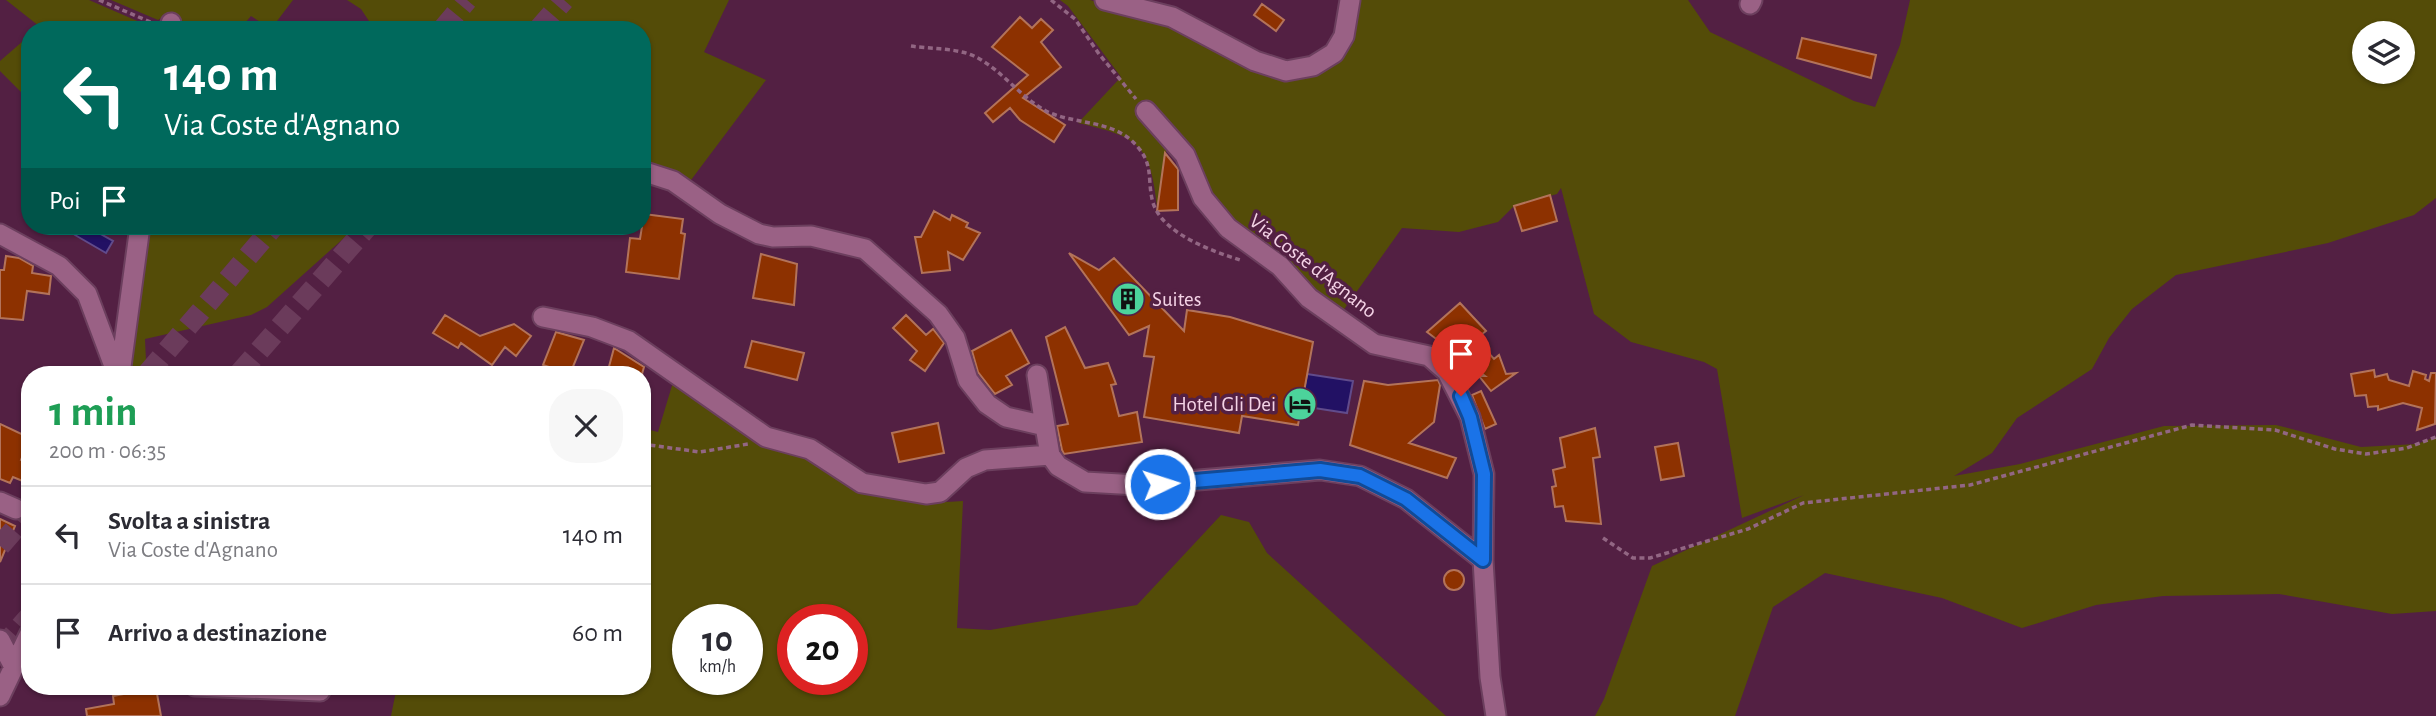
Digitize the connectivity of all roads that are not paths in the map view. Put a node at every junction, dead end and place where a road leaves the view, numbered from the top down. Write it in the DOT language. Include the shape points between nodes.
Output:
graph roads {
  1 [pos="1105,0"];
  2 [pos="1350,0"];
  3 [pos="1146,111"];
  4 [pos="651,174"];
  5 [pos="0,234"];
  6 [pos="139,235"];
  7 [pos="543,317"];
  8 [pos="116,366"];
  9 [pos="120,366"];
  10 [pos="1037,375"];
  11 [pos="1045,426"];
  12 [pos="1050,455"];
  13 [pos="1483,560"];
  14 [pos="0,640"];
  15 [pos="20,662"];
  16 [pos="0,696"];
  17 [pos="1496,716"];
  1 -- 2 [label="street" via="1172,17 1255,61 1286,71 1313,65 1334,53 1344,36"];
  3 -- 13 [label="street, Via Coste d'Agnano" via="1185,155 1203,198 1228,228 1280,266 1309,298 1374,344 1429,356 1447,372 1470,417 1484,474"];
  4 -- 11 [label="street" via="673,181 759,234 811,236 865,249 938,314 955,338 968,380 987,404 1006,417"];
  5 -- 8 [label="street" via="59,266 88,294"];
  6 -- 9 [label="street"];
  7 -- 12 [label="street" via="592,327 629,341 766,437 810,449 862,483 926,495 940,492 966,468 985,460"];
  10 -- 11 [label="street"];
  11 -- 12 [label="street"];
  12 -- 13 [label="street" via="1066,474 1105,484 1320,470 1360,476 1406,499"];
  13 -- 17 [label="street, Via Coste d'Agnano"];
  14 -- 15 [label="street"];
  15 -- 16 [label="street"];
}
